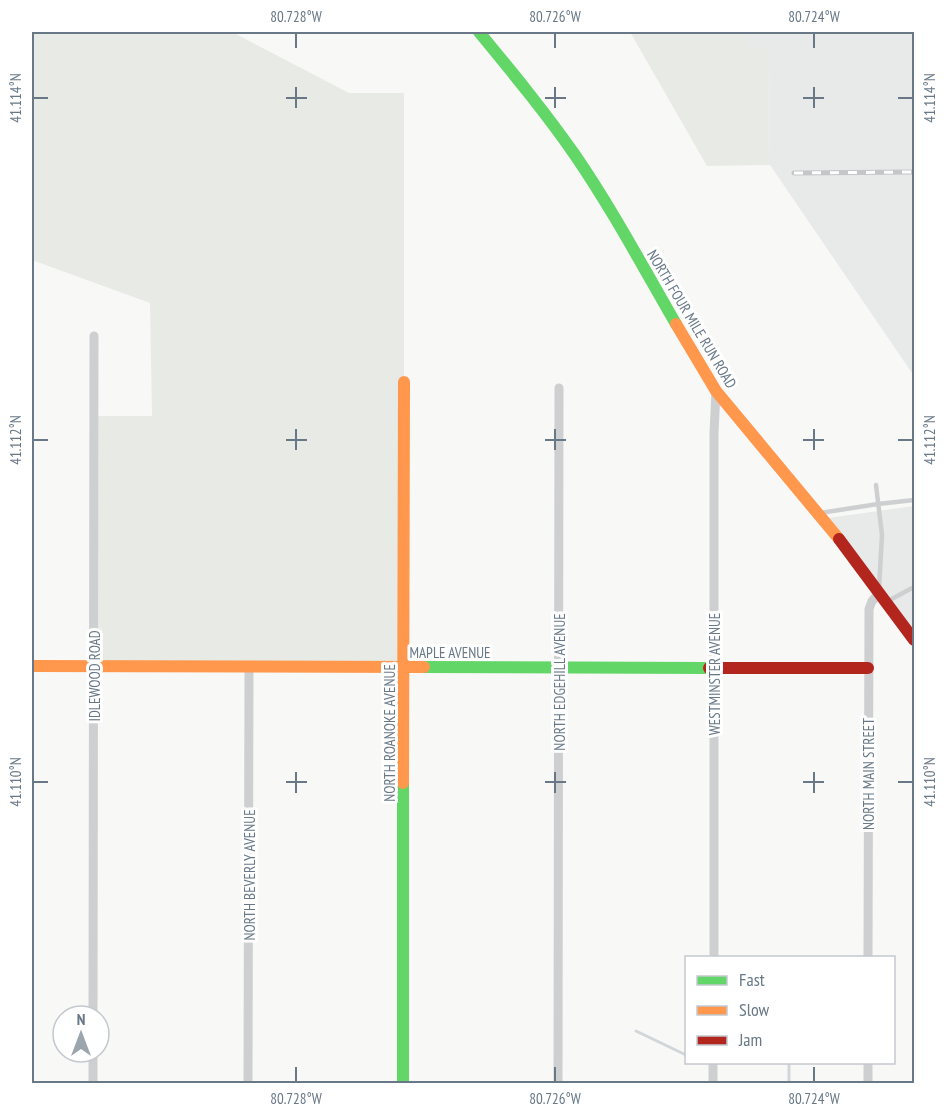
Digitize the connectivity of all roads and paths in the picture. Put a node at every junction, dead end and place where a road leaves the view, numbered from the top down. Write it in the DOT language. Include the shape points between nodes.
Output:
graph roads {
  1 [pos="479,32"];
  2 [pos="94,336"];
  3 [pos="405,382"];
  4 [pos="559,388"];
  5 [pos="716,392"];
  6 [pos="876,485"];
  7 [pos="915,500"];
  8 [pos="878,504"];
  9 [pos="817,514"];
  10 [pos="915,586"];
  11 [pos="882,598"];
  12 [pos="915,640"];
  13 [pos="32,666"];
  14 [pos="94,667"];
  15 [pos="249,667"];
  16 [pos="404,667"];
  17 [pos="559,667"];
  18 [pos="714,667"];
  19 [pos="868,668"];
  20 [pos="714,956"];
  21 [pos="868,956"];
  22 [pos="93,1004"];
  23 [pos="93,1064"];
  24 [pos="713,1064"];
  25 [pos="868,1064"];
  26 [pos="93,1083"];
  27 [pos="249,1083"];
  28 [pos="403,1083"];
  29 [pos="558,1083"];
  30 [pos="713,1083"];
  31 [pos="868,1083"];
  1 -- 5 [label="street, NORTH FOUR MILE RUN ROAD" via="574,154"];
  2 -- 14 [label="street, IDLEWOOD ROAD"];
  3 -- 16 [label="street, NORTH ROANOKE AVENUE"];
  4 -- 17 [label="street, NORTH EDGEHILL AVENUE"];
  5 -- 9 [label="street, NORTH FOUR MILE RUN ROAD"];
  5 -- 18 [label="street, WESTMINSTER AVENUE"];
  6 -- 8 [label="lane"];
  7 -- 8 [label="lane"];
  8 -- 9 [label="lane"];
  8 -- 11 [label="lane"];
  9 -- 11 [label="street, NORTH FOUR MILE RUN ROAD"];
  10 -- 11 [label="lane"];
  11 -- 12 [label="street, NORTH FOUR MILE RUN ROAD"];
  11 -- 19 [label="street, NORTH MAIN STREET" via="872,601 869,609"];
  13 -- 14 [label="street, MAPLE AVENUE"];
  14 -- 15 [label="street, MAPLE AVENUE"];
  14 -- 22 [label="street, IDLEWOOD ROAD"];
  15 -- 16 [label="street, MAPLE AVENUE"];
  15 -- 27 [label="street, NORTH BEVERLY AVENUE"];
  16 -- 17 [label="street, MAPLE AVENUE"];
  16 -- 28 [label="street, NORTH ROANOKE AVENUE"];
  17 -- 18 [label="street, MAPLE AVENUE"];
  17 -- 29 [label="street, NORTH EDGEHILL AVENUE"];
  18 -- 19 [label="street, MAPLE AVENUE"];
  18 -- 20 [label="street, WESTMINSTER AVENUE"];
  19 -- 21 [label="street, NORTH MAIN STREET"];
  23 -- 26 [label="street"];
  24 -- 30 [label="street"];
  25 -- 31 [label="street"];
}
